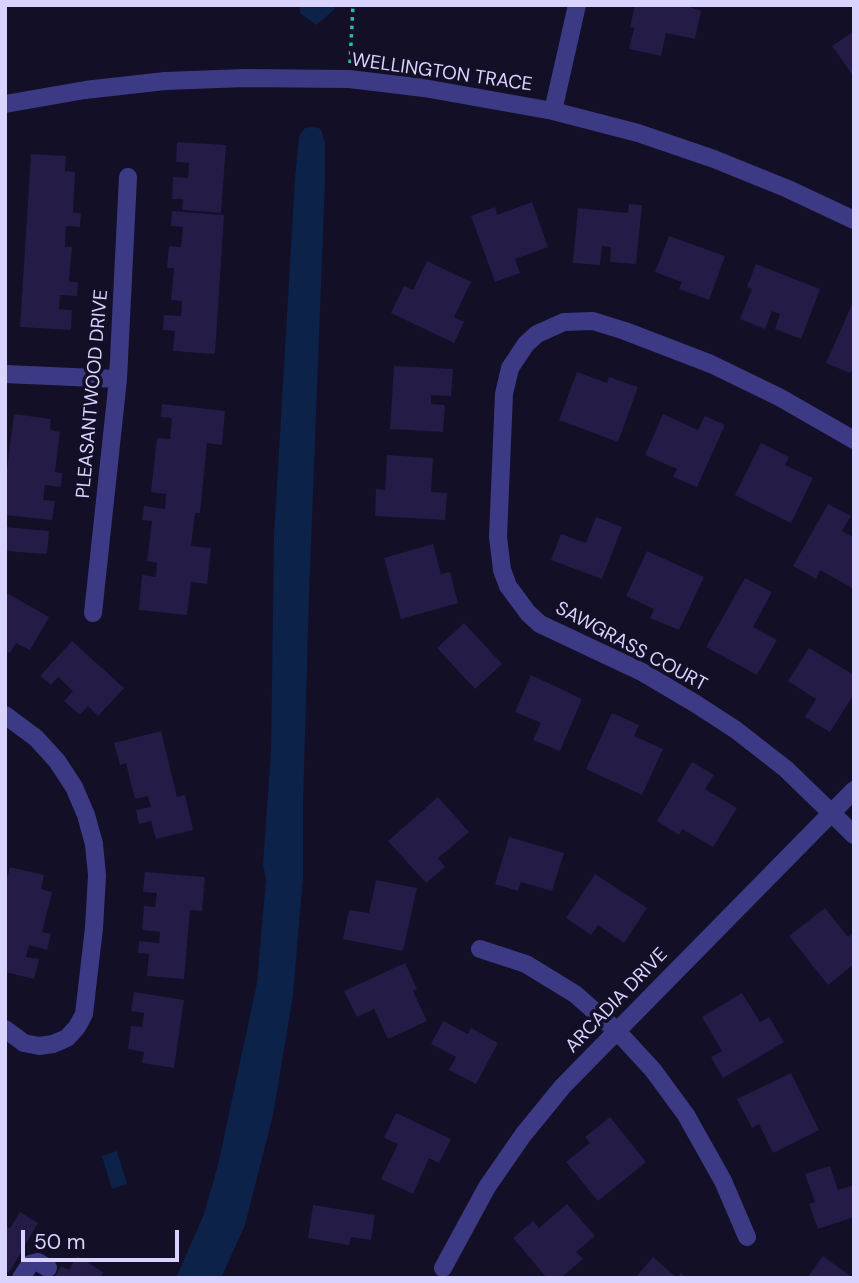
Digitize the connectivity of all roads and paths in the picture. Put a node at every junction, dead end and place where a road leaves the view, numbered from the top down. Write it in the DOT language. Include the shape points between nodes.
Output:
graph roads {
  1 [pos="353,5"];
  2 [pos="577,5"];
  3 [pos="349,79"];
  4 [pos="5,104"];
  5 [pos="553,111"];
  6 [pos="128,177"];
  7 [pos="854,220"];
  8 [pos="5,374"];
  9 [pos="118,379"];
  10 [pos="854,440"];
  11 [pos="93,613"];
  12 [pos="5,715"];
  13 [pos="854,790"];
  14 [pos="833,812"];
  15 [pos="854,835"];
  16 [pos="480,948"];
  17 [pos="5,1030"];
  18 [pos="617,1031"];
  19 [pos="747,1237"];
  20 [pos="48,1268"];
  21 [pos="443,1268"];
  22 [pos="20,1278"];
  1 -- 3 [label="path"];
  2 -- 5 [label="street"];
  3 -- 4 [label="street, WELLINGTON TRACE" via="165,81"];
  3 -- 5 [label="street, WELLINGTON TRACE"];
  5 -- 7 [label="street, WELLINGTON TRACE" via="714,159"];
  6 -- 9 [label="street, PLEASANTWOOD DRIVE"];
  8 -- 9 [label="street"];
  9 -- 11 [label="street, PLEASANTWOOD DRIVE"];
  10 -- 14 [label="street, SAWGRASS COURT" via="711,365 593,321 564,322 537,334 517,355 504,394 499,554 508,586 527,613 555,632 642,672 736,730"];
  12 -- 17 [label="street" via="36,738 74,787 94,844 97,875 83,1014 77,1027 66,1038 39,1046"];
  13 -- 14 [label="street, ARCADIA DRIVE"];
  14 -- 15 [label="street, SAWGRASS COURT"];
  14 -- 18 [label="street, ARCADIA DRIVE"];
  16 -- 18 [label="street" via="526,964 575,994"];
  18 -- 19 [label="street" via="686,1115 723,1181"];
  18 -- 21 [label="street, ARCADIA DRIVE" via="523,1135 487,1187"];
  20 -- 22 [label="street" via="38,1262 30,1264"];
}
